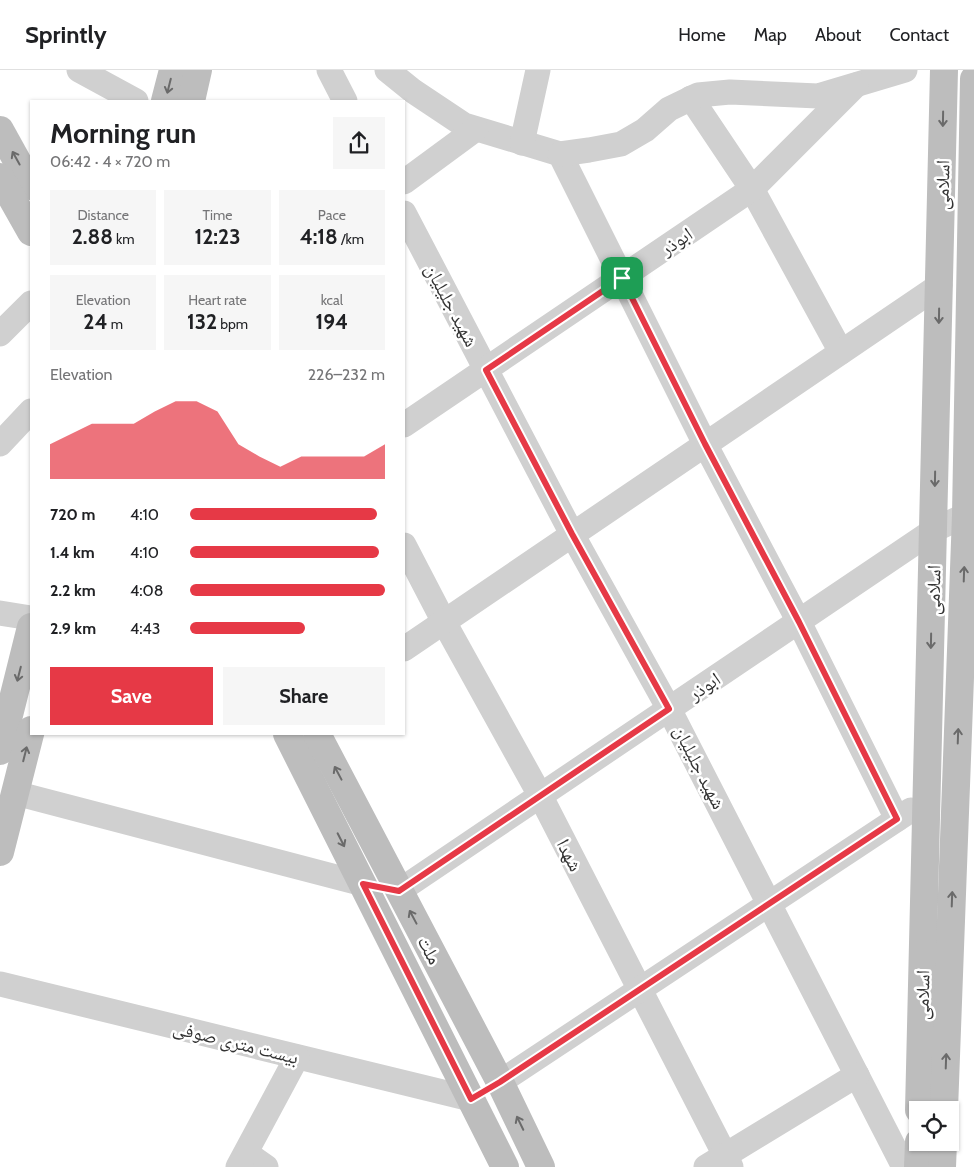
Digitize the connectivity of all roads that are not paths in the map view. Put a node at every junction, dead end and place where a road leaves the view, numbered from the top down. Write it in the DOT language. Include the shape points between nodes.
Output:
graph roads {
  1 [pos="79,70"];
  2 [pos="173,70"];
  3 [pos="198,70"];
  4 [pos="329,70"];
  5 [pos="387,70"];
  6 [pos="538,70"];
  7 [pos="905,70"];
  8 [pos="944,70"];
  9 [pos="974,79"];
  10 [pos="856,86"];
  11 [pos="692,98"];
  12 [pos="134,100"];
  13 [pos="165,100"];
  14 [pos="190,100"];
  15 [pos="344,100"];
  16 [pos="476,128"];
  17 [pos="0,130"];
  18 [pos="522,143"];
  19 [pos="560,154"];
  20 [pos="0,176"];
  21 [pos="405,181"];
  22 [pos="30,184"];
  23 [pos="752,189"];
  24 [pos="405,215"];
  25 [pos="30,230"];
  26 [pos="622,278"];
  27 [pos="940,285"];
  28 [pos="30,304"];
  29 [pos="0,334"];
  30 [pos="841,352"];
  31 [pos="486,370"];
  32 [pos="30,412"];
  33 [pos="405,424"];
  34 [pos="0,444"];
  35 [pos="705,444"];
  36 [pos="970,515"];
  37 [pos="934,530"];
  38 [pos="572,534"];
  39 [pos="405,548"];
  40 [pos="0,613"];
  41 [pos="30,618"];
  42 [pos="444,622"];
  43 [pos="799,622"];
  44 [pos="30,631"];
  45 [pos="405,648"];
  46 [pos="669,709"];
  47 [pos="30,734"];
  48 [pos="288,735"];
  49 [pos="318,735"];
  50 [pos="0,751"];
  51 [pos="15,793"];
  52 [pos="540,797"];
  53 [pos="928,799"];
  54 [pos="897,819"];
  55 [pos="0,852"];
  56 [pos="363,884"];
  57 [pos="399,891"];
  58 [pos="770,903"];
  59 [pos="0,984"];
  60 [pos="640,990"];
  61 [pos="297,1057"];
  62 [pos="857,1075"];
  63 [pos="500,1082"];
  64 [pos="471,1099"];
  65 [pos="920,1101"];
  66 [pos="944,1101"];
  67 [pos="919,1151"];
  68 [pos="943,1151"];
  69 [pos="242,1160"];
  70 [pos="721,1163"];
  71 [pos="266,1167"];
  72 [pos="505,1167"];
  73 [pos="541,1167"];
  74 [pos="904,1167"];
  75 [pos="918,1167"];
  76 [pos="942,1167"];
  1 -- 12 [label="street"];
  2 -- 13 [label="street, one-way"];
  3 -- 14 [label="street"];
  4 -- 15 [label="street"];
  5 -- 16 [label="street" via="464,125"];
  6 -- 18 [label="street"];
  7 -- 10 [label="street"];
  8 -- 27 [label="street, اسلامی, one-way"];
  9 -- 36 [label="street, اسلامی"];
  10 -- 11 [label="street" via="818,96 730,92"];
  10 -- 23 [label="street, ابوذر"];
  11 -- 19 [label="street" via="669,109 645,130 621,144"];
  11 -- 23 [label="street"];
  16 -- 18 [label="street"];
  16 -- 21 [label="street"];
  22 -- 17 [label="street, one-way"];
  18 -- 19 [label="street"];
  19 -- 26 [label="street"];
  20 -- 25 [label="street"];
  23 -- 26 [label="street, ابوذر"];
  23 -- 30 [label="street"];
  24 -- 31 [label="street, شهید جلیلیان"];
  26 -- 31 [label="street, ابوذر"];
  26 -- 35 [label="street"];
  27 -- 30 [label="street"];
  27 -- 37 [label="street, اسلامی, one-way"];
  28 -- 29 [label="street"];
  30 -- 35 [label="street"];
  31 -- 33 [label="street, ابوذر"];
  31 -- 38 [label="street, شهید جلیلیان"];
  32 -- 34 [label="street"];
  35 -- 38 [label="street"];
  35 -- 43 [label="street"];
  36 -- 37 [label="street, ابوذر"];
  66 -- 36 [label="street, اسلامی, one-way"];
  37 -- 43 [label="street, ابوذر"];
  37 -- 53 [label="street, اسلامی, one-way"];
  38 -- 42 [label="street"];
  38 -- 46 [label="street, شهید جلیلیان"];
  39 -- 42 [label="street, شهدا"];
  40 -- 41 [label="street"];
  42 -- 45 [label="street"];
  42 -- 52 [label="street, شهدا"];
  43 -- 46 [label="street, ابوذر"];
  43 -- 54 [label="street"];
  44 -- 50 [label="street, one-way"];
  46 -- 52 [label="street, ابوذر"];
  46 -- 58 [label="street, شهید جلیلیان"];
  51 -- 47 [label="street, one-way"];
  48 -- 56 [label="street, ملت, one-way"];
  57 -- 49 [label="street, ملت, one-way"];
  51 -- 55 [label="street"];
  51 -- 56 [label="street"];
  52 -- 57 [label="street, ابوذر"];
  52 -- 60 [label="street, شهدا"];
  53 -- 54 [label="street"];
  53 -- 65 [label="street, اسلامی"];
  54 -- 58 [label="street"];
  56 -- 57 [label="street"];
  56 -- 64 [label="street, ملت"];
  63 -- 57 [label="street, ملت, one-way"];
  58 -- 60 [label="street"];
  58 -- 62 [label="street, شهید جلیلیان"];
  59 -- 61 [label="street, بیست متری صوفی"];
  60 -- 63 [label="street"];
  60 -- 70 [label="street, شهدا"];
  61 -- 64 [label="street, بیست متری صوفی"];
  61 -- 69 [label="street"];
  62 -- 70 [label="street"];
  62 -- 74 [label="street, شهید جلیلیان"];
  63 -- 64 [label="street"];
  73 -- 63 [label="street, ملت, one-way"];
  64 -- 72 [label="street, ملت"];
  67 -- 75 [label="street"];
  68 -- 76 [label="street"];
  69 -- 71 [label="street"];
}
